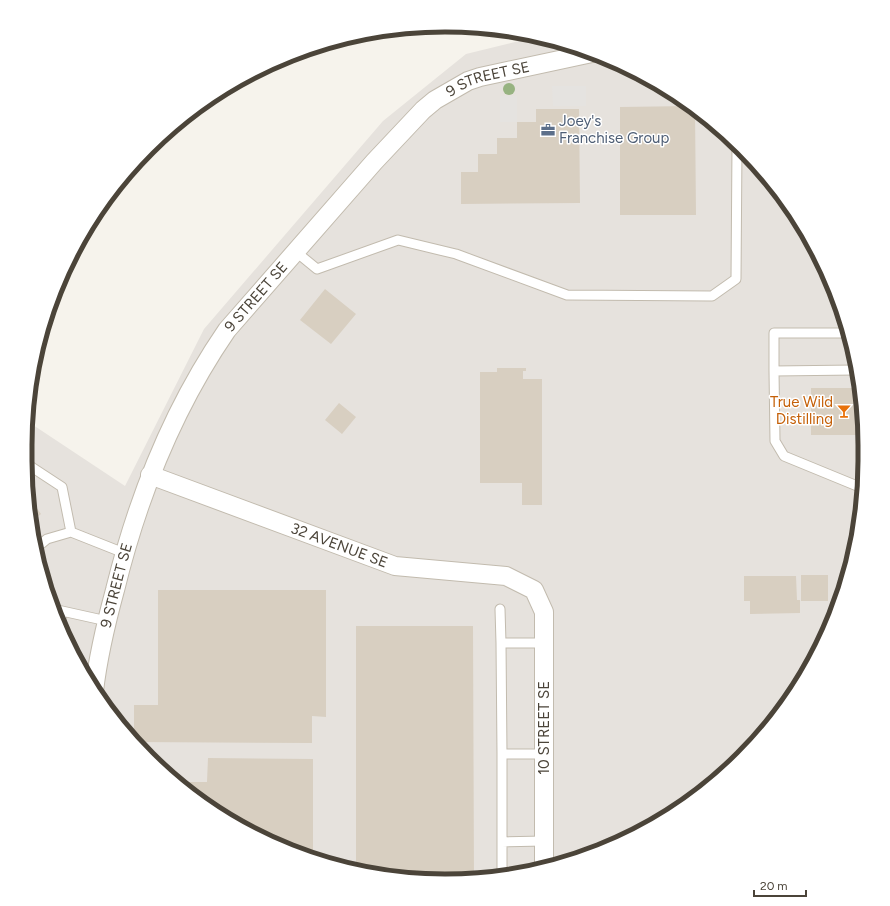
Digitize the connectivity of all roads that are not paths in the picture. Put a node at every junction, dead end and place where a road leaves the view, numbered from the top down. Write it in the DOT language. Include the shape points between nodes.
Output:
graph roads {
  1 [pos="580,55"];
  2 [pos="737,153"];
  3 [pos="296,251"];
  4 [pos="842,333"];
  5 [pos="851,370"];
  6 [pos="774,371"];
  7 [pos="32,467"];
  8 [pos="150,475"];
  9 [pos="857,486"];
  10 [pos="71,532"];
  11 [pos="40,544"];
  12 [pos="124,553"];
  13 [pos="534,590"];
  14 [pos="500,609"];
  15 [pos="60,610"];
  16 [pos="107,621"];
  17 [pos="501,643"];
  18 [pos="544,644"];
  19 [pos="96,681"];
  20 [pos="502,754"];
  21 [pos="544,754"];
  22 [pos="544,841"];
  23 [pos="502,842"];
  24 [pos="544,862"];
  25 [pos="502,870"];
  1 -- 3 [label="street, 9 STREET SE" via="480,77 435,100 374,162"];
  2 -- 3 [label="lane" via="736,279 712,296 567,295 456,254 398,240 317,269"];
  3 -- 8 [label="street, 9 STREET SE" via="227,330 207,359 171,425"];
  4 -- 6 [label="lane" via="774,334"];
  5 -- 6 [label="lane"];
  6 -- 9 [label="lane" via="775,441 784,456"];
  7 -- 10 [label="lane" via="62,487"];
  8 -- 12 [label="street, 9 STREET SE"];
  8 -- 13 [label="street, 32 AVENUE SE" via="395,566 506,576"];
  10 -- 11 [label="lane" via="47,539"];
  10 -- 12 [label="lane"];
  12 -- 16 [label="street, 9 STREET SE"];
  13 -- 18 [label="street, 10 STREET SE" via="544,612"];
  14 -- 17 [label="lane"];
  15 -- 16 [label="lane"];
  16 -- 19 [label="street, 9 STREET SE"];
  17 -- 18 [label="lane"];
  17 -- 20 [label="lane"];
  18 -- 21 [label="street, 10 STREET SE"];
  20 -- 21 [label="lane"];
  20 -- 23 [label="lane"];
  21 -- 22 [label="street, 10 STREET SE"];
  22 -- 23 [label="lane"];
  22 -- 24 [label="street, 10 STREET SE"];
  23 -- 25 [label="lane"];
}
